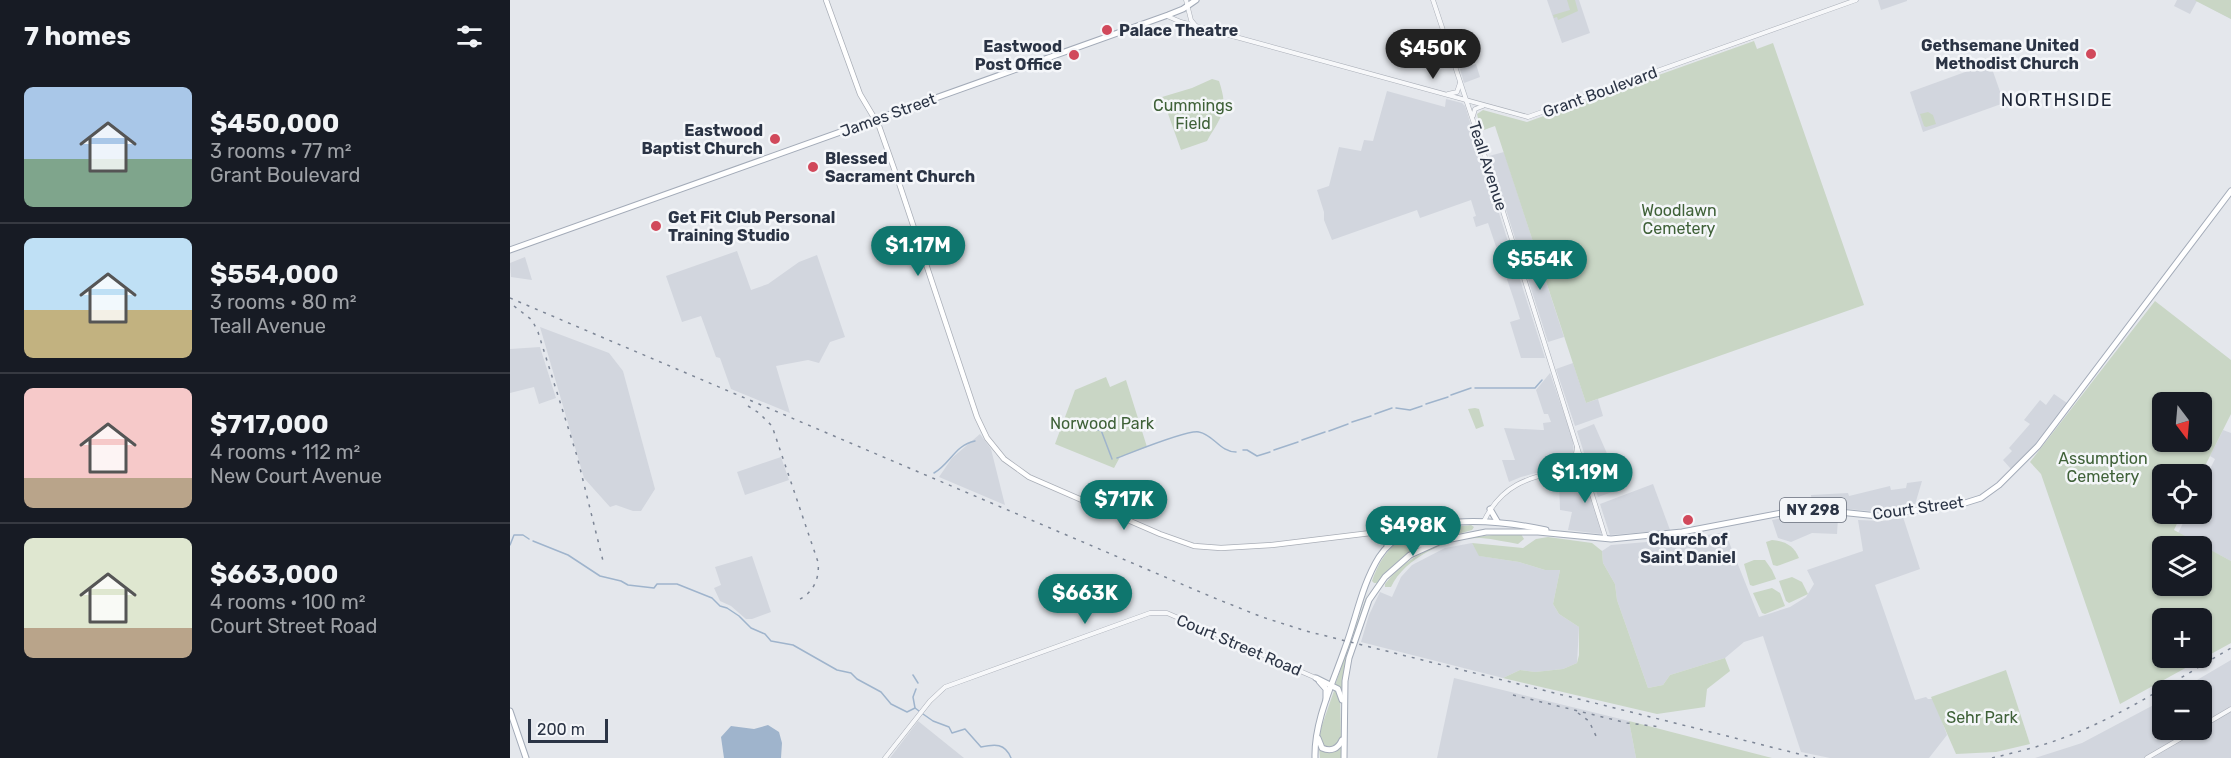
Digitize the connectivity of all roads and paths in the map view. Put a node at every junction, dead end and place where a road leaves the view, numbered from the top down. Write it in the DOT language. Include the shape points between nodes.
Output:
graph roads {
  1 [pos="826,0"];
  2 [pos="1196,0"];
  3 [pos="1432,0"];
  4 [pos="1856,0"];
  5 [pos="1187,3"];
  6 [pos="1190,16"];
  7 [pos="1168,17"];
  8 [pos="1186,23"];
  9 [pos="1197,26"];
  10 [pos="1460,82"];
  11 [pos="1446,95"];
  12 [pos="1467,101"];
  13 [pos="1484,106"];
  14 [pos="875,120"];
  15 [pos="1474,123"];
  16 [pos="2231,191"];
  17 [pos="510,250"];
  18 [pos="1577,444"];
  19 [pos="1584,465"];
  20 [pos="1571,468"];
  21 [pos="1490,508"];
  22 [pos="1484,521"];
  23 [pos="1497,521"];
  24 [pos="1474,522"];
  25 [pos="1423,527"];
  26 [pos="1477,530"];
  27 [pos="1370,534"];
  28 [pos="1383,534"];
  29 [pos="1568,534"];
  30 [pos="1462,536"];
  31 [pos="1397,539"];
  32 [pos="1606,539"];
  33 [pos="1432,544"];
  34 [pos="1387,547"];
  35 [pos="1368,582"];
  36 [pos="1368,604"];
  37 [pos="1339,665"];
  38 [pos="1316,678"];
  39 [pos="1333,685"];
  40 [pos="1326,704"];
  41 [pos="2231,709"];
  42 [pos="510,711"];
  43 [pos="1344,711"];
  44 [pos="2212,720"];
  45 [pos="1317,731"];
  46 [pos="1343,736"];
  47 [pos="2178,740"];
  48 [pos="1316,756"];
  49 [pos="526,758"];
  50 [pos="885,758"];
  51 [pos="1344,758"];
  52 [pos="2146,758"];
  1 -- 14 [label="main road" via="860,94"];
  2 -- 5 [label="main road, James Street"];
  3 -- 10 [label="street, Teall Avenue"];
  4 -- 13 [label="street, Grant Boulevard" via="1533,116"];
  5 -- 6 [label="street"];
  5 -- 7 [label="main road, James Street"];
  6 -- 8 [label="street"];
  6 -- 9 [label="street"];
  7 -- 8 [label="street, Grant Boulevard"];
  7 -- 14 [label="main road, James Street"];
  8 -- 9 [label="street, Grant Boulevard"];
  9 -- 11 [label="street, Grant Boulevard"];
  10 -- 11 [label="street" via="1457,92"];
  10 -- 12 [label="street, Teall Avenue"];
  11 -- 12 [label="street, Grant Boulevard"];
  12 -- 13 [label="street, Grant Boulevard"];
  12 -- 15 [label="street, Teall Avenue"];
  13 -- 15 [label="street" via="1475,109"];
  14 -- 17 [label="main road, James Street"];
  14 -- 27 [label="main road" via="981,427 1004,459 1029,477 1188,544 1231,548"];
  15 -- 18 [label="street, Teall Avenue"];
  16 -- 32 [label="main road, Court Street / NY 298" via="2038,446 1986,495 1968,502 1886,516 1797,510 1677,533"];
  18 -- 19 [label="street, Teall Avenue"];
  18 -- 20 [label="street"];
  19 -- 20 [label="street"];
  19 -- 32 [label="street, Teall Avenue"];
  20 -- 21 [label="street" via="1520,482"];
  21 -- 22 [label="street"];
  21 -- 23 [label="main road"];
  21 -- 24 [label="street"];
  22 -- 23 [label="main road, Court Street / NY 298"];
  22 -- 24 [label="main road, Court Street / NY 298"];
  22 -- 26 [label="main road"];
  23 -- 29 [label="main road, Court Street / NY 298"];
  24 -- 25 [label="main road, Court Street / NY 298"];
  24 -- 26 [label="main road"];
  25 -- 27 [label="main road"];
  25 -- 31 [label="main road, Court Street / NY 298"];
  26 -- 30 [label="main road"];
  27 -- 28 [label="main road"];
  28 -- 31 [label="main road"];
  28 -- 34 [label="main road" via="1388,539"];
  29 -- 30 [label="main road, Court Street / NY 298" via="1510,531"];
  29 -- 32 [label="main road, Court Street / NY 298"];
  30 -- 33 [label="main road, Court Street / NY 298"];
  31 -- 33 [label="main road" via="1416,546"];
  31 -- 34 [label="main road, NY 298"];
  33 -- 36 [label="main road, NY 298" via="1400,562"];
  34 -- 35 [label="main road, NY 298"];
  35 -- 36 [label="main road"];
  35 -- 37 [label="main road, NY 298"];
  36 -- 43 [label="main road, NY 298" via="1346,672"];
  37 -- 38 [label="main road" via="1329,677"];
  37 -- 39 [label="main road, NY 298"];
  38 -- 39 [label="main road"];
  38 -- 40 [label="main road" via="1326,689"];
  38 -- 50 [label="street, Court Street Road" via="1167,613 1150,613 945,687"];
  39 -- 40 [label="main road, NY 298"];
  39 -- 43 [label="main road" via="1341,693"];
  40 -- 45 [label="main road, NY 298"];
  41 -- 44 [label="street"];
  42 -- 49 [label="main road"];
  43 -- 46 [label="main road, NY 298"];
  45 -- 46 [label="main road" via="1319,745 1326,750 1337,748"];
  45 -- 48 [label="main road, NY 298"];
  46 -- 51 [label="main road, NY 298"];
  47 -- 52 [label="street"];
}
